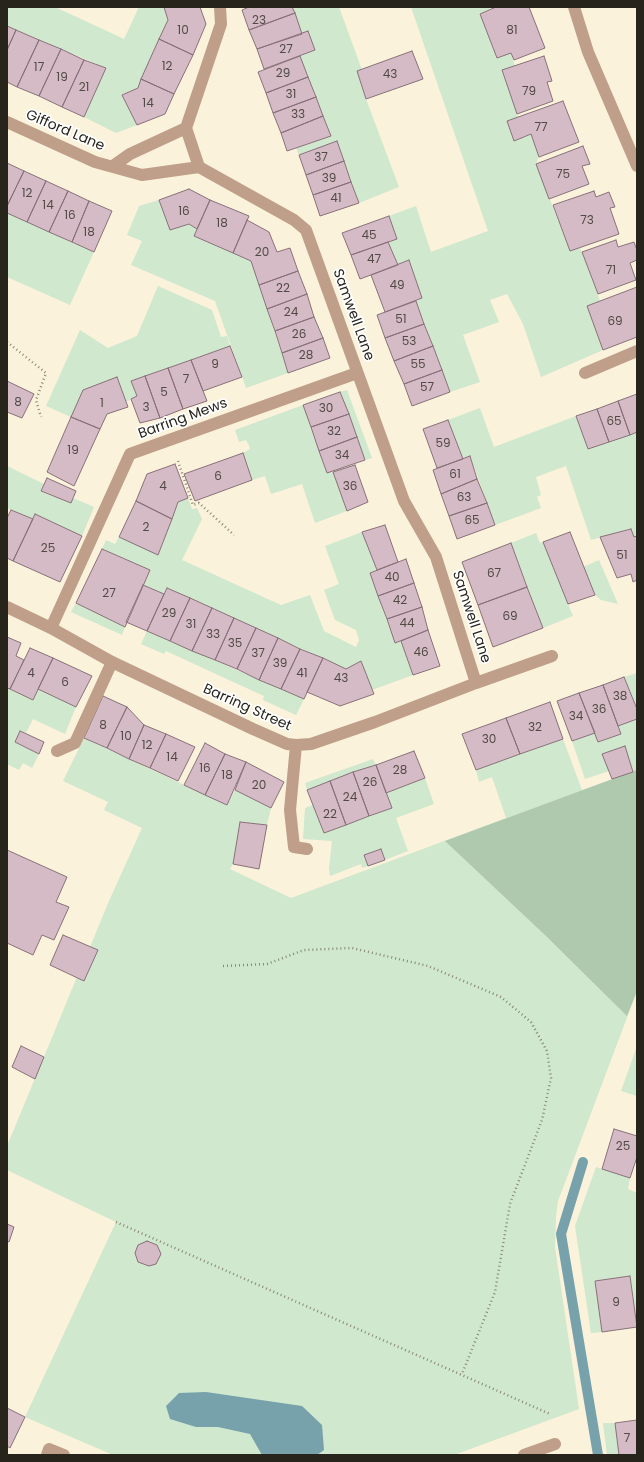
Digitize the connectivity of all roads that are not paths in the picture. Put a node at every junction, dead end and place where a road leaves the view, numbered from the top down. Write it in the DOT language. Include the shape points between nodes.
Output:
graph roads {
  1 [pos="220,7"];
  2 [pos="574,7"];
  3 [pos="7,122"];
  4 [pos="186,128"];
  5 [pos="113,166"];
  6 [pos="637,166"];
  7 [pos="199,167"];
  8 [pos="637,351"];
  9 [pos="357,373"];
  10 [pos="585,373"];
  11 [pos="7,607"];
  12 [pos="51,628"];
  13 [pos="552,656"];
  14 [pos="112,662"];
  15 [pos="476,683"];
  16 [pos="296,745"];
  17 [pos="57,751"];
  18 [pos="307,849"];
  19 [pos="555,1444"];
  20 [pos="47,1455"];
  21 [pos="64,1455"];
  22 [pos="524,1455"];
  1 -- 4 [label="street" via="221,24"];
  2 -- 6 [label="street" via="588,52"];
  3 -- 5 [label="street, Gifford Lane" via="95,162"];
  4 -- 5 [label="street, Gifford Lane" via="130,154"];
  4 -- 7 [label="street"];
  5 -- 7 [label="street, Gifford Lane" via="142,175"];
  7 -- 9 [label="street, Samwell Lane" via="294,220 306,230"];
  8 -- 10 [label="street"];
  9 -- 12 [label="street, Barring Mews" via="130,454"];
  9 -- 15 [label="street, Samwell Lane" via="404,501 436,557"];
  11 -- 12 [label="street, Barring Street"];
  12 -- 14 [label="street, Barring Street"];
  13 -- 15 [label="street, Barring Street"];
  14 -- 16 [label="street, Barring Street" via="253,729 287,744"];
  14 -- 17 [label="street" via="75,743"];
  15 -- 16 [label="street, Barring Street" via="375,722 311,744"];
  16 -- 18 [label="street" via="290,810 294,847"];
  19 -- 22 [label="street"];
  20 -- 21 [label="street" via="49,1449"];
}
